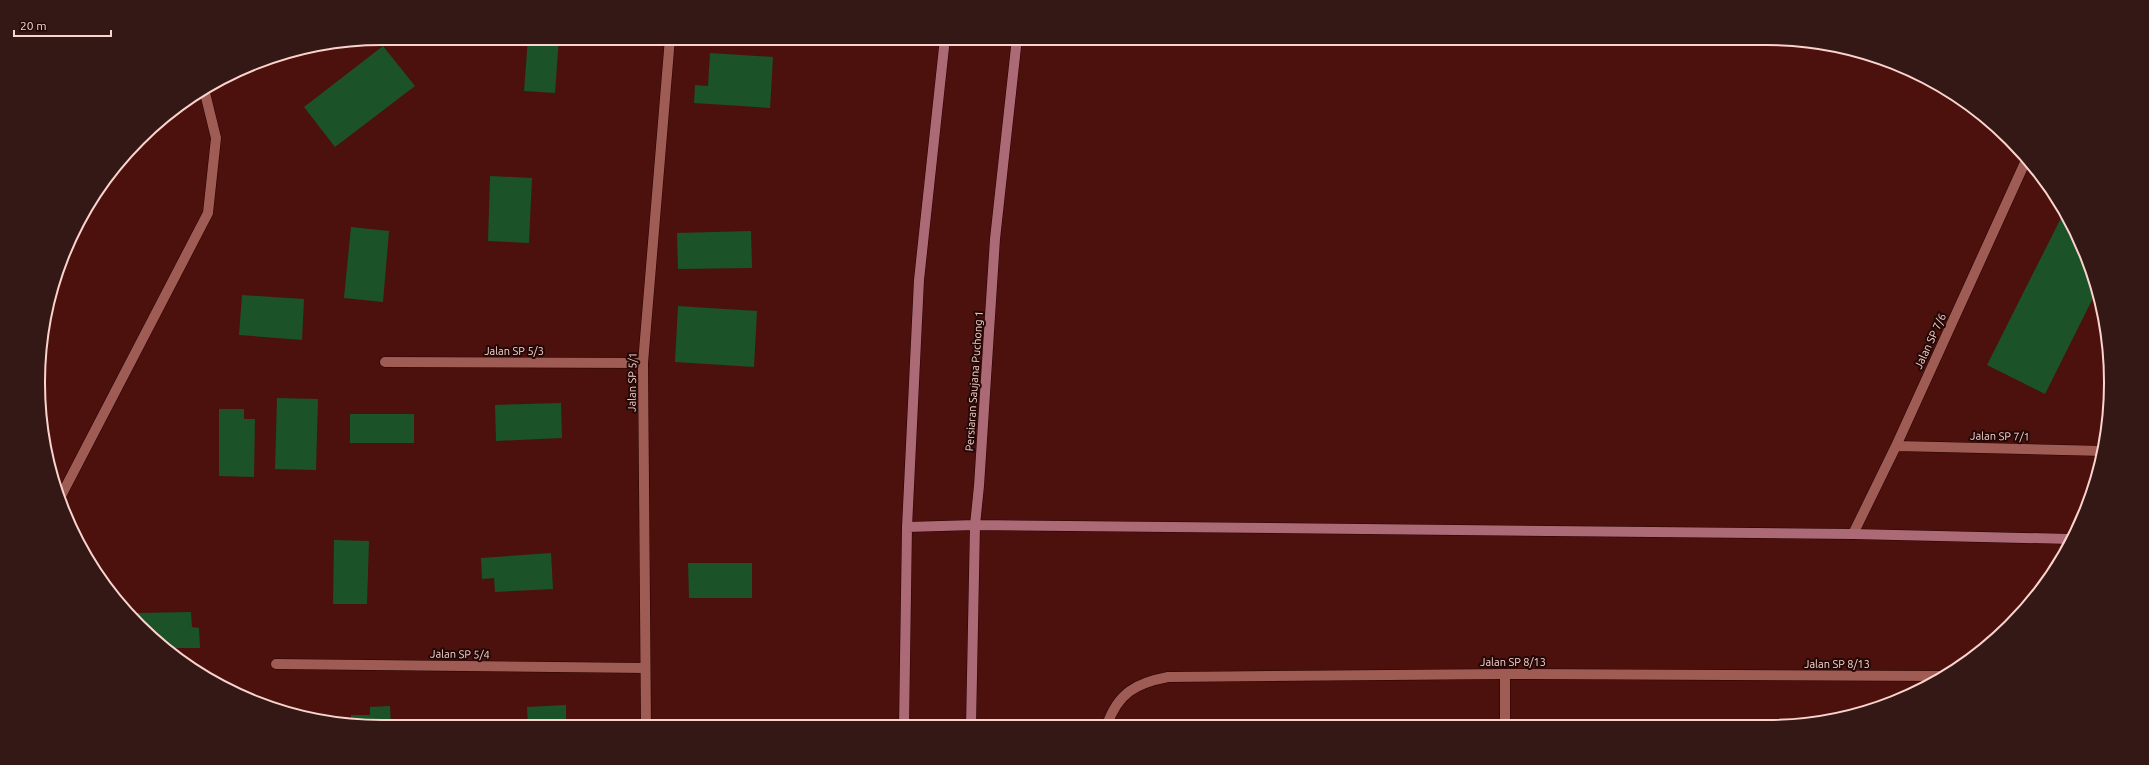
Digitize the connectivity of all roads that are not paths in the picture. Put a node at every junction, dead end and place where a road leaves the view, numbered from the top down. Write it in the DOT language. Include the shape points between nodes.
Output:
graph roads {
  1 [pos="669,45"];
  2 [pos="944,45"];
  3 [pos="1016,45"];
  4 [pos="206,95"];
  5 [pos="2024,165"];
  6 [pos="385,362"];
  7 [pos="643,363"];
  8 [pos="1896,446"];
  9 [pos="2097,451"];
  10 [pos="63,492"];
  11 [pos="975,525"];
  12 [pos="907,527"];
  13 [pos="1852,534"];
  14 [pos="2065,539"];
  15 [pos="276,664"];
  16 [pos="645,668"];
  17 [pos="1505,674"];
  18 [pos="1933,676"];
  19 [pos="646,720"];
  20 [pos="904,720"];
  21 [pos="970,720"];
  22 [pos="1109,720"];
  23 [pos="1505,720"];
  1 -- 7 [label="street, Jalan SP 5/1"];
  2 -- 12 [label="street" via="919,280"];
  3 -- 11 [label="street, Persiaran Saujana Puchong 1" via="995,239"];
  4 -- 10 [label="street" via="216,138 208,213"];
  5 -- 8 [label="street, Jalan SP 7/6"];
  6 -- 7 [label="street, Jalan SP 5/3"];
  7 -- 16 [label="street, Jalan SP 5/1"];
  8 -- 9 [label="street, Jalan SP 7/1"];
  8 -- 13 [label="street, Jalan SP 7/6"];
  11 -- 12 [label="street"];
  11 -- 13 [label="street"];
  11 -- 21 [label="street, Persiaran Saujana Puchong 1"];
  12 -- 20 [label="street"];
  13 -- 14 [label="street"];
  15 -- 16 [label="street, Jalan SP 5/4"];
  16 -- 19 [label="street, Jalan SP 5/1"];
  17 -- 18 [label="street, Jalan SP 8/13"];
  17 -- 22 [label="street, Jalan SP 8/13" via="1168,677 1144,682 1127,694"];
  17 -- 23 [label="street"];
}
